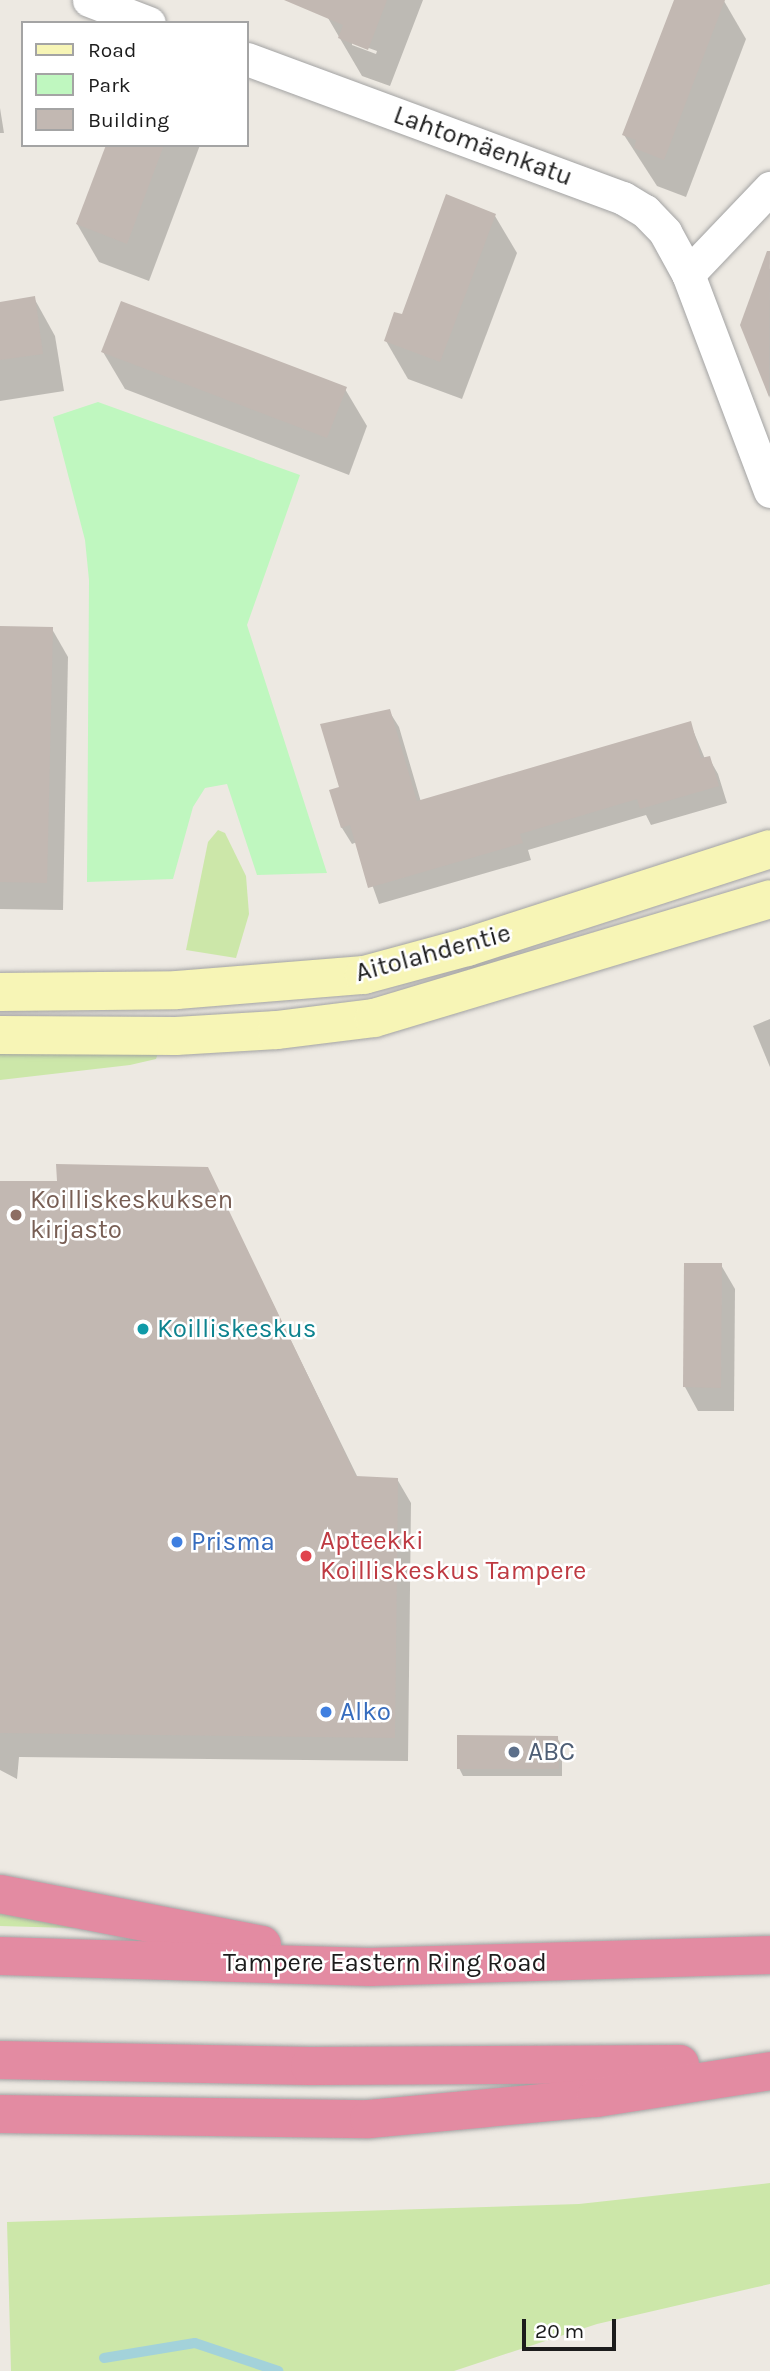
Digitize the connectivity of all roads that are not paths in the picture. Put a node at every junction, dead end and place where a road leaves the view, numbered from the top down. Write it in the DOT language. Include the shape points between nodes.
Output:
graph roads {
  1 [pos="89,0"];
  2 [pos="144,21"];
  3 [pos="248,59"];
  4 [pos="770,188"];
  5 [pos="688,274"];
  6 [pos="770,491"];
  7 [pos="770,849"];
  8 [pos="770,899"];
  9 [pos="0,992"];
  10 [pos="0,1035"];
  11 [pos="0,1894"];
  12 [pos="770,1955"];
  13 [pos="0,1956"];
  14 [pos="371,1967"];
  15 [pos="0,2060"];
  16 [pos="770,2060"];
  17 [pos="770,2071"];
  18 [pos="0,2114"];
  1 -- 2 [label="street"];
  3 -- 5 [label="street, Lahtomäenkatu" via="623,198 666,232"];
  4 -- 5 [label="street"];
  5 -- 6 [label="street, Lahtomäenkatu"];
  7 -- 9 [label="main road, Aitolahdentie" via="467,947 364,975 177,990"];
  8 -- 10 [label="main road, Aitolahdentie" via="374,1018 176,1036"];
  11 -- 14 [label="highway"];
  12 -- 14 [label="highway, Tampere Eastern Ring Road"];
  13 -- 14 [label="highway, Tampere Eastern Ring Road"];
  15 -- 16 [label="highway" via="310,2066"];
  17 -- 18 [label="highway" via="596,2098 369,2119"];
}
